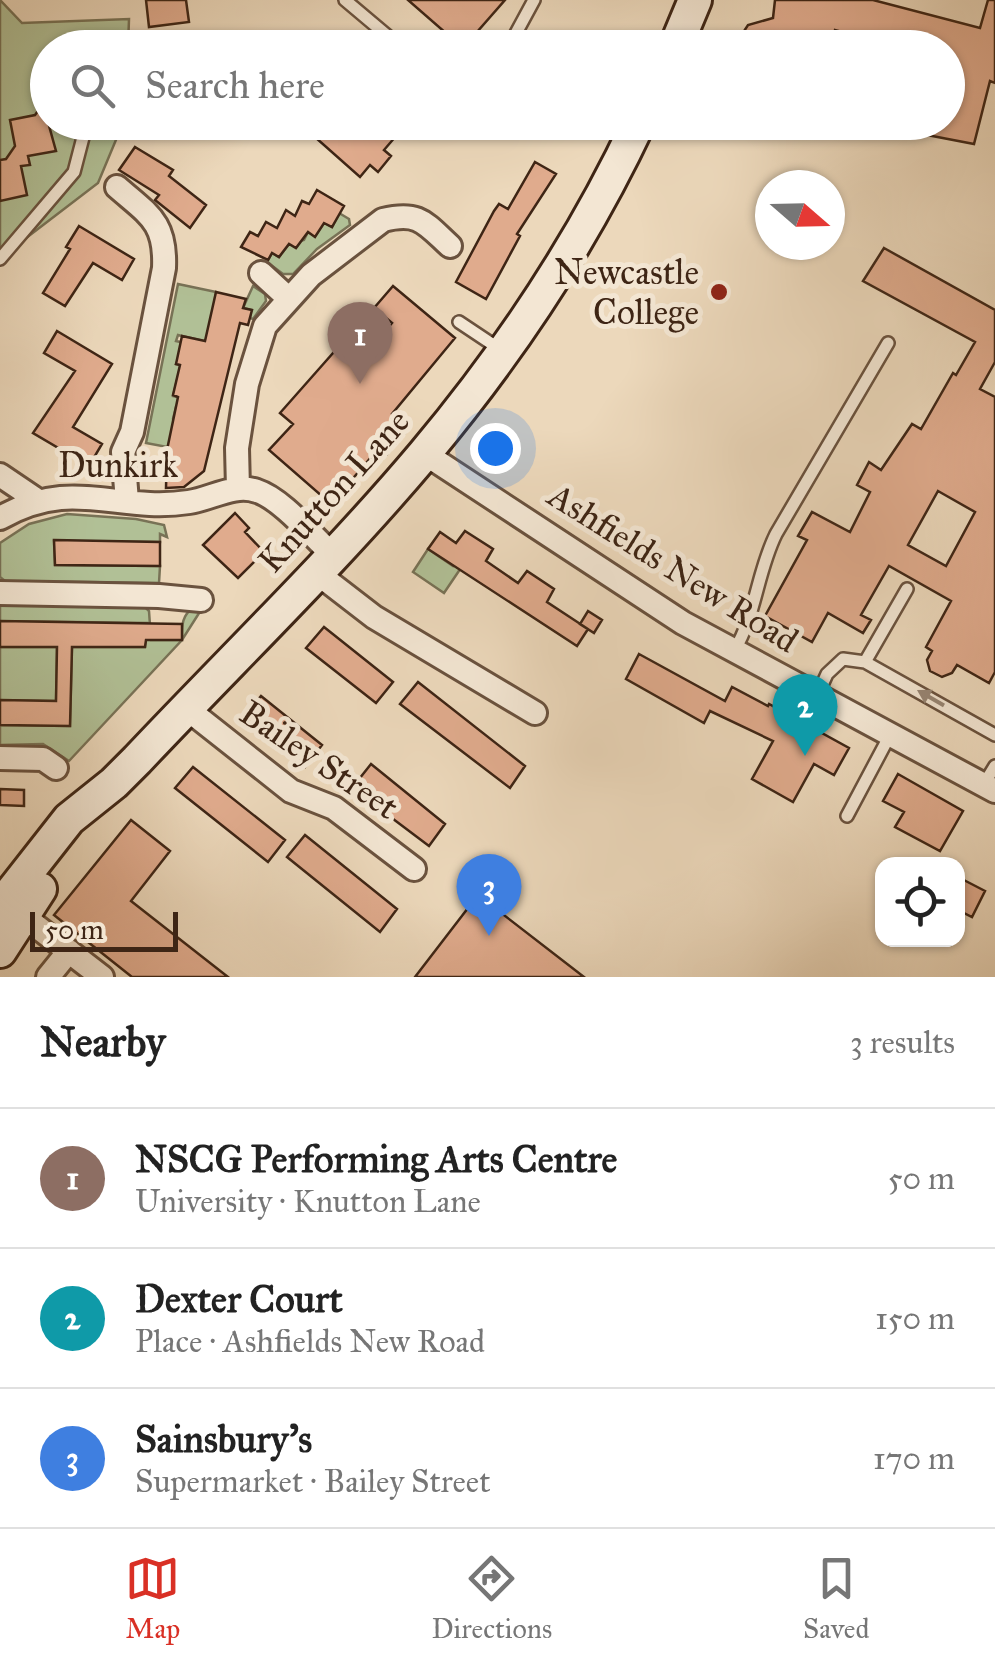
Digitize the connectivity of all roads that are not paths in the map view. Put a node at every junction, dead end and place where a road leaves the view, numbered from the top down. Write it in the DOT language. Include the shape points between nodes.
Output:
graph roads {
  1 [pos="345,0"];
  2 [pos="534,0"];
  3 [pos="695,0"];
  4 [pos="381,30"];
  5 [pos="518,30"];
  6 [pos="682,30"];
  7 [pos="82,140"];
  8 [pos="628,140"];
  9 [pos="117,188"];
  10 [pos="440,204"];
  11 [pos="419,217"];
  12 [pos="450,246"];
  13 [pos="0,259"];
  14 [pos="260,274"];
  15 [pos="288,297"];
  16 [pos="459,322"];
  17 [pos="888,343"];
  18 [pos="503,351"];
  19 [pos="424,453"];
  20 [pos="0,474"];
  21 [pos="238,490"];
  22 [pos="36,500"];
  23 [pos="127,501"];
  24 [pos="0,518"];
  25 [pos="325,564"];
  26 [pos="907,590"];
  27 [pos="0,592"];
  28 [pos="201,600"];
  29 [pos="734,650"];
  30 [pos="866,662"];
  31 [pos="817,696"];
  32 [pos="186,708"];
  33 [pos="536,714"];
  34 [pos="995,735"];
  35 [pos="890,736"];
  36 [pos="0,758"];
  37 [pos="56,768"];
  38 [pos="991,780"];
  39 [pos="846,816"];
  40 [pos="414,869"];
  41 [pos="9,908"];
  42 [pos="69,950"];
  43 [pos="0,951"];
  44 [pos="48,977"];
  45 [pos="102,977"];
  1 -- 4 [label="lane"];
  2 -- 5 [label="lane"];
  3 -- 6 [label="main road"];
  7 -- 13 [label="lane" via="74,172"];
  8 -- 18 [label="main road, Knutton Lane" via="580,232"];
  9 -- 23 [label="street" via="152,218 165,243 123,452"];
  10 -- 11 [label="street"];
  11 -- 12 [label="street"];
  11 -- 15 [label="street" via="383,220"];
  14 -- 15 [label="street"];
  15 -- 21 [label="street" via="257,346 237,448"];
  16 -- 18 [label="lane"];
  17 -- 29 [label="lane" via="776,534 747,630"];
  18 -- 19 [label="main road, Knutton Lane"];
  19 -- 25 [label="main road, Knutton Lane"];
  19 -- 29 [label="street, Ashfields New Road"];
  20 -- 22 [label="street"];
  21 -- 23 [label="street, Dunkirk" via="188,502"];
  21 -- 25 [label="street" via="270,498"];
  22 -- 23 [label="street, Dunkirk"];
  22 -- 24 [label="street, Dunkirk"];
  25 -- 32 [label="main road, Knutton Lane"];
  25 -- 33 [label="street" via="374,617"];
  26 -- 30 [label="lane"];
  27 -- 28 [label="street"];
  29 -- 31 [label="street, Ashfields New Road"];
  30 -- 31 [label="lane" via="843,659"];
  34 -- 30 [label="lane, one-way"];
  31 -- 35 [label="street, Ashfields New Road"];
  32 -- 40 [label="street, Bailey Street" via="291,791 334,808"];
  32 -- 41 [label="main road, Knutton Lane" via="70,819"];
  35 -- 38 [label="street, Ashfields New Road"];
  35 -- 39 [label="lane"];
  36 -- 37 [label="street" via="43,759"];
  41 -- 42 [label="street"];
  41 -- 43 [label="main road, Knutton Lane"];
  42 -- 44 [label="street"];
  42 -- 45 [label="street"];
}
